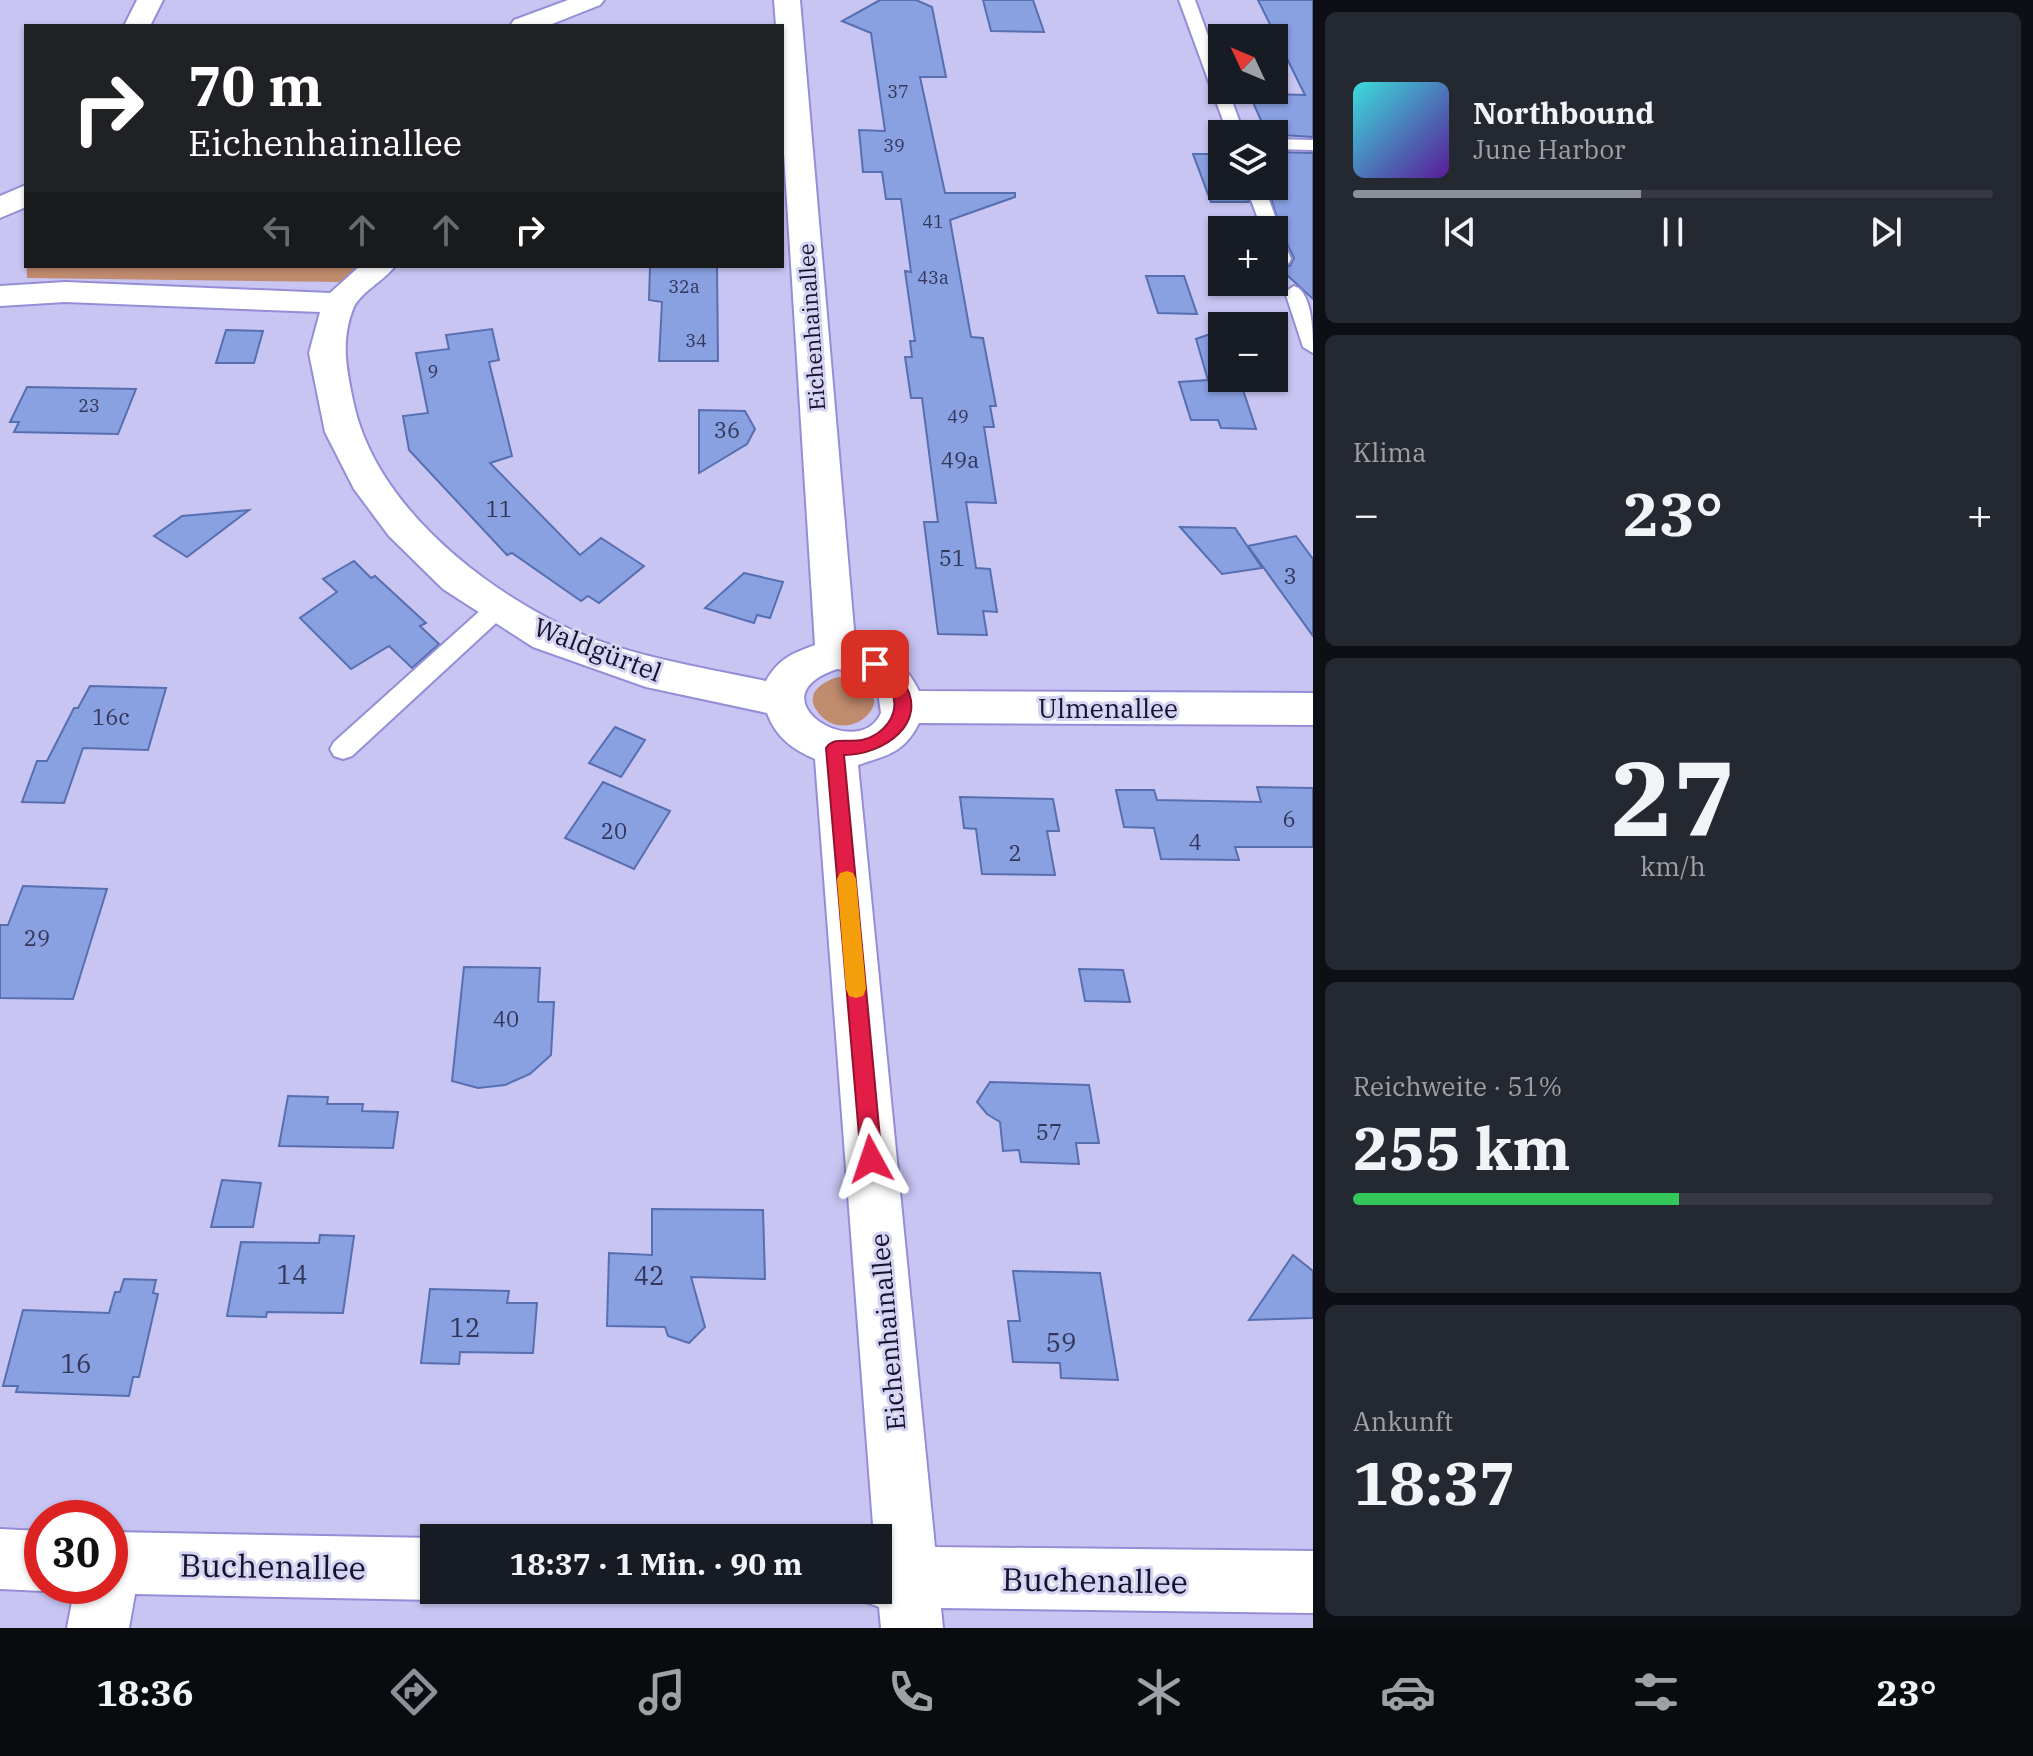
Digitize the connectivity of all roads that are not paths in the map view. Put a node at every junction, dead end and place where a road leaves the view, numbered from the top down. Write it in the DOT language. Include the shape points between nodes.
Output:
graph roads {
  1 [pos="150,0"];
  2 [pos="591,0"];
  3 [pos="787,0"];
  4 [pos="1187,0"];
  5 [pos="138,24"];
  6 [pos="528,24"];
  7 [pos="1231,120"];
  8 [pos="1288,144"];
  9 [pos="1313,145"];
  10 [pos="24,195"];
  11 [pos="0,209"];
  12 [pos="377,268"];
  13 [pos="1294,292"];
  14 [pos="0,296"];
  15 [pos="338,303"];
  16 [pos="1313,347"];
  17 [pos="500,606"];
  18 [pos="836,654"];
  19 [pos="781,700"];
  20 [pos="903,707"];
  21 [pos="1313,709"];
  22 [pos="835,748"];
  23 [pos="343,749"];
  24 [pos="0,1559"];
  25 [pos="24,1560"];
  26 [pos="128,1565"];
  27 [pos="420,1569"];
  28 [pos="1313,1582"];
  29 [pos="900,1594"];
  30 [pos="103,1604"];
  31 [pos="98,1628"];
  1 -- 5 [label="street"];
  2 -- 6 [label="street"];
  3 -- 18 [label="street, Eichenhainallee"];
  4 -- 7 [label="lane"];
  8 -- 9 [label="lane"];
  10 -- 11 [label="street"];
  12 -- 15 [label="street"];
  13 -- 16 [label="lane"];
  14 -- 15 [label="street" via="65,292"];
  15 -- 17 [label="street, Waldgürtel" via="326,353 343,432 367,480 402,527 446,569"];
  17 -- 19 [label="street, Waldgürtel" via="547,636 646,671"];
  17 -- 23 [label="lane"];
  18 -- 19 [label="street" via="796,668 785,682"];
  18 -- 20 [label="street" via="856,656 891,676"];
  19 -- 22 [label="street" via="797,731"];
  20 -- 21 [label="street, Ulmenallee"];
  20 -- 22 [label="street" via="898,725 883,740 860,748"];
  22 -- 29 [label="street, Eichenhainallee"];
  24 -- 25 [label="street"];
  26 -- 27 [label="street, Buchenallee"];
  28 -- 29 [label="street, Buchenallee"];
  30 -- 31 [label="street"];
}
